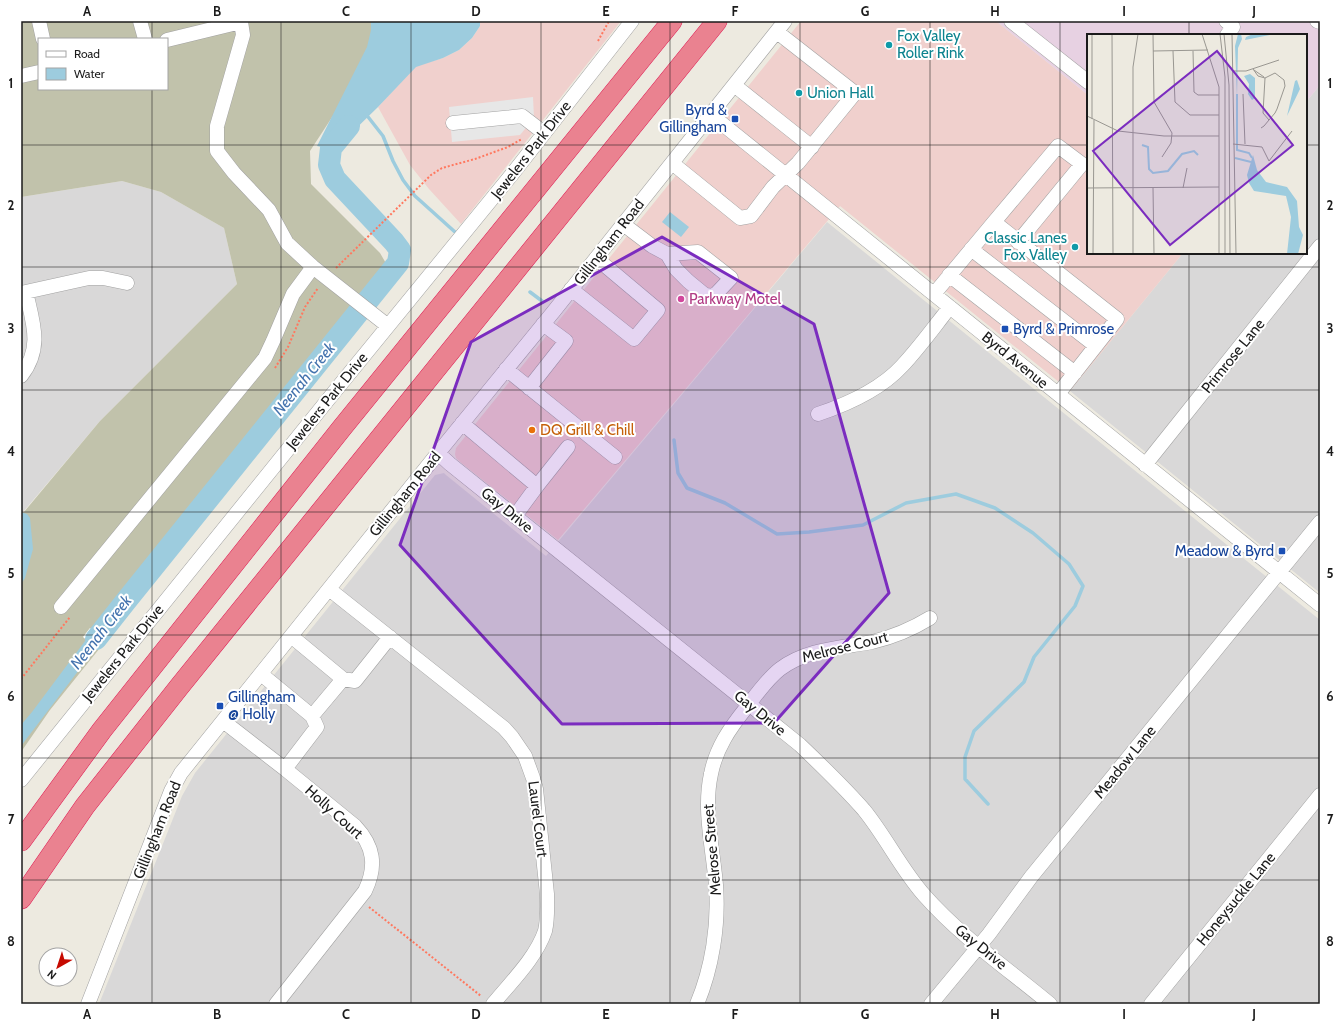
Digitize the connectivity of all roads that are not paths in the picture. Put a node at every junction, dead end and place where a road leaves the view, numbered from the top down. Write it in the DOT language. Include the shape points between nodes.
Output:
graph roads {
  1 [pos="39,21"];
  2 [pos="140,21"];
  3 [pos="632,21"];
  4 [pos="672,21"];
  5 [pos="717,21"];
  6 [pos="1011,21"];
  7 [pos="1226,21"];
  8 [pos="1317,21"];
  9 [pos="241,22"];
  10 [pos="1320,22"];
  11 [pos="781,26"];
  12 [pos="1228,34"];
  13 [pos="43,38"];
  14 [pos="145,38"];
  15 [pos="168,40"];
  16 [pos="38,72"];
  17 [pos="21,76"];
  18 [pos="1087,81"];
  19 [pos="734,85"];
  20 [pos="710,114"];
  21 [pos="453,124"];
  22 [pos="539,129"];
  23 [pos="812,147"];
  24 [pos="672,162"];
  25 [pos="785,175"];
  26 [pos="994,222"];
  27 [pos="623,224"];
  28 [pos="1018,242"];
  29 [pos="1320,246"];
  30 [pos="971,249"];
  31 [pos="667,254"];
  32 [pos="596,258"];
  33 [pos="313,267"];
  34 [pos="949,275"];
  35 [pos="127,283"];
  36 [pos="571,289"];
  37 [pos="23,292"];
  38 [pos="934,294"];
  39 [pos="950,307"];
  40 [pos="543,324"];
  41 [pos="388,326"];
  42 [pos="1096,346"];
  43 [pos="506,369"];
  44 [pos="1075,373"];
  45 [pos="21,376"];
  46 [pos="529,388"];
  47 [pos="1058,394"];
  48 [pos="818,414"];
  49 [pos="462,423"];
  50 [pos="568,447"];
  51 [pos="438,453"];
  52 [pos="615,457"];
  53 [pos="1145,465"];
  54 [pos="537,486"];
  55 [pos="515,516"];
  56 [pos="1320,522"];
  57 [pos="1280,572"];
  58 [pos="329,589"];
  59 [pos="1320,605"];
  60 [pos="60,607"];
  61 [pos="930,618"];
  62 [pos="291,636"];
  63 [pos="390,637"];
  64 [pos="261,674"];
  65 [pos="343,678"];
  66 [pos="749,704"];
  67 [pos="312,716"];
  68 [pos="223,722"];
  69 [pos="285,769"];
  70 [pos="21,780"];
  71 [pos="1320,795"];
  72 [pos="21,841"];
  73 [pos="21,899"];
  74 [pos="978,946"];
  75 [pos="88,1004"];
  76 [pos="276,1004"];
  77 [pos="493,1004"];
  78 [pos="696,1004"];
  79 [pos="931,1004"];
  80 [pos="1050,1004"];
  81 [pos="1151,1004"];
  1 -- 13 [label="street"];
  2 -- 14 [label="street"];
  3 -- 22 [label="street, Jewelers Park Drive"];
  4 -- 72 [label="highway" via="341,429 117,712"];
  5 -- 73 [label="highway" via="80,813"];
  6 -- 18 [label="street"];
  7 -- 12 [label="street" via="1233,27"];
  8 -- 10 [label="street"];
  9 -- 15 [label="street"];
  9 -- 33 [label="street" via="243,35 217,126 217,150 234,173 269,210 287,242"];
  11 -- 19 [label="street, Gillingham Road"];
  11 -- 23 [label="street" via="855,93"];
  16 -- 17 [label="street"];
  19 -- 20 [label="street, Gillingham Road"];
  19 -- 23 [label="street"];
  20 -- 24 [label="street, Gillingham Road"];
  20 -- 25 [label="street, Byrd Avenue"];
  21 -- 22 [label="street" via="522,116"];
  22 -- 41 [label="street, Jewelers Park Drive" via="449,253"];
  23 -- 25 [label="street"];
  24 -- 25 [label="street" via="740,218 751,216"];
  24 -- 27 [label="street, Gillingham Road"];
  25 -- 38 [label="street, Byrd Avenue"];
  26 -- 28 [label="street"];
  26 -- 28 [label="street" via="1058,146 1082,164"];
  26 -- 30 [label="street"];
  27 -- 31 [label="street"];
  27 -- 32 [label="street, Gillingham Road"];
  28 -- 42 [label="street" via="1117,319"];
  29 -- 53 [label="street, Primrose Lane"];
  30 -- 34 [label="street"];
  30 -- 42 [label="street"];
  32 -- 36 [label="street, Gillingham Road"];
  32 -- 36 [label="street" via="658,310 634,339"];
  33 -- 41 [label="street"];
  33 -- 60 [label="street" via="293,294 265,358"];
  34 -- 38 [label="street"];
  34 -- 44 [label="street"];
  35 -- 37 [label="street" via="89,278"];
  36 -- 40 [label="street, Gillingham Road"];
  37 -- 45 [label="street" via="35,330 35,343 33,355"];
  38 -- 39 [label="street, Byrd Avenue"];
  39 -- 47 [label="street, Byrd Avenue"];
  39 -- 48 [label="street" via="911,356 890,377 876,388 839,407"];
  40 -- 43 [label="street, Gillingham Road"];
  40 -- 46 [label="street" via="566,341"];
  41 -- 70 [label="street, Jewelers Park Drive"];
  42 -- 44 [label="street"];
  43 -- 46 [label="street"];
  43 -- 49 [label="street, Gillingham Road"];
  44 -- 47 [label="street"];
  46 -- 52 [label="street"];
  47 -- 53 [label="street, Byrd Avenue"];
  49 -- 51 [label="street, Gillingham Road"];
  49 -- 54 [label="street"];
  50 -- 54 [label="street"];
  51 -- 55 [label="street, Gay Drive"];
  51 -- 58 [label="street, Gillingham Road"];
  53 -- 57 [label="street, Byrd Avenue"];
  54 -- 55 [label="street"];
  55 -- 66 [label="street, Gay Drive"];
  56 -- 57 [label="street, Meadow Lane"];
  57 -- 59 [label="street, Byrd Avenue"];
  57 -- 74 [label="street, Meadow Lane" via="1031,877"];
  58 -- 62 [label="street, Gillingham Road"];
  58 -- 63 [label="street, Laurel Court"];
  61 -- 66 [label="street, Melrose Court" via="888,638 816,652 794,660 779,669"];
  62 -- 64 [label="street, Gillingham Road"];
  62 -- 65 [label="street"];
  63 -- 65 [label="street" via="355,681"];
  63 -- 77 [label="street, Laurel Court" via="504,728 519,746 530,767 536,789 548,912 545,931 536,950"];
  64 -- 67 [label="street"];
  64 -- 68 [label="street, Gillingham Road"];
  65 -- 67 [label="street"];
  66 -- 74 [label="street, Gay Drive" via="834,776 864,811 923,894 941,914"];
  66 -- 78 [label="street, Melrose Street" via="724,738 710,775 708,801 717,915 708,971"];
  67 -- 69 [label="street" via="317,727"];
  68 -- 69 [label="street, Holly Court"];
  68 -- 75 [label="street, Gillingham Road" via="176,782"];
  69 -- 76 [label="street, Holly Court" via="362,833 373,862 367,887 359,899"];
  71 -- 81 [label="street, Honeysuckle Lane"];
  74 -- 79 [label="street, Meadow Lane"];
  74 -- 80 [label="street, Gay Drive"];
}
